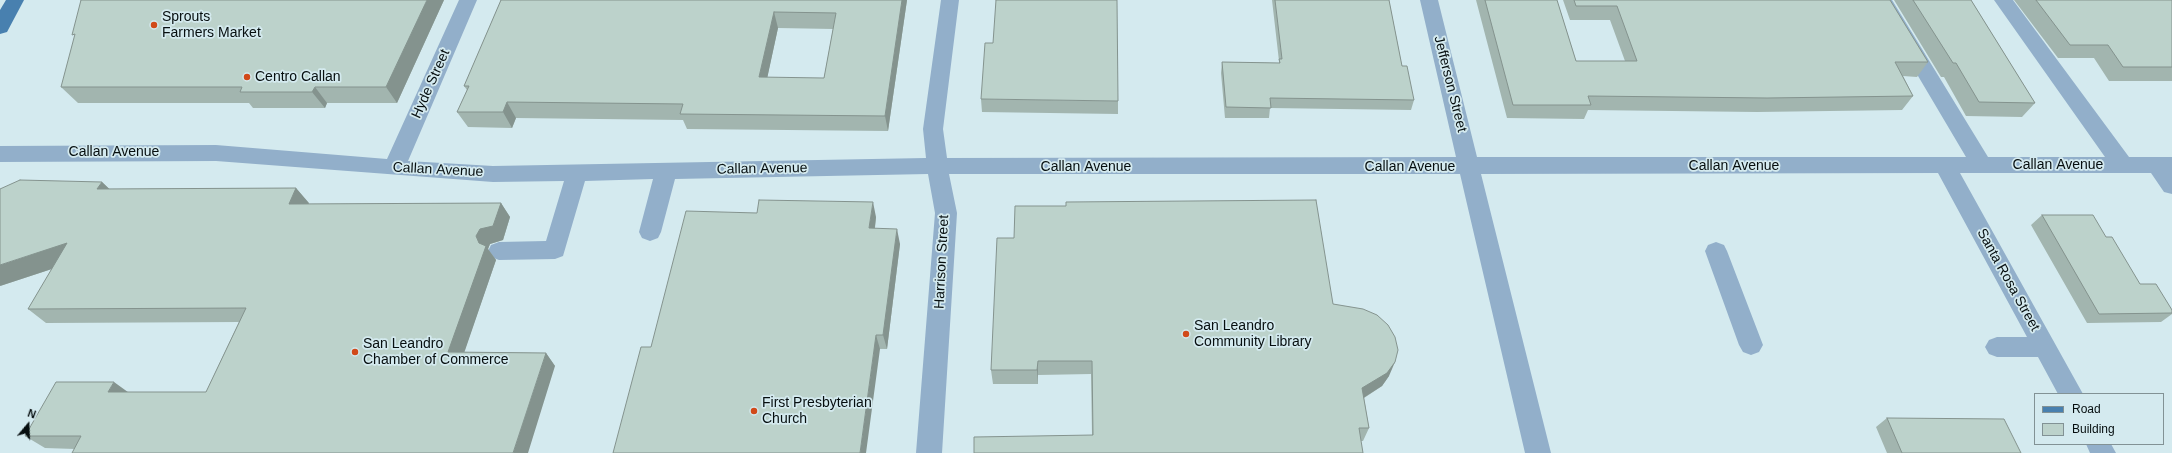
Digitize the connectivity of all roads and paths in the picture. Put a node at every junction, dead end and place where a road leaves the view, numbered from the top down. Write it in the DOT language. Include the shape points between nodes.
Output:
graph roads {
  1 [pos="15,0"];
  2 [pos="468,0"];
  3 [pos="950,0"];
  4 [pos="1429,0"];
  5 [pos="1882,0"];
  6 [pos="2004,0"];
  7 [pos="0,27"];
  8 [pos="0,154"];
  9 [pos="1982,165"];
  10 [pos="2123,165"];
  11 [pos="2165,165"];
  12 [pos="937,166"];
  13 [pos="1945,166"];
  14 [pos="1471,167"];
  15 [pos="394,168"];
  16 [pos="666,171"];
  17 [pos="577,172"];
  18 [pos="2172,186"];
  19 [pos="650,232"];
  20 [pos="499,251"];
  21 [pos="1716,251"];
  22 [pos="1751,345"];
  23 [pos="1997,347"];
  24 [pos="2045,347"];
  25 [pos="2070,393"];
  26 [pos="929,453"];
  27 [pos="1538,453"];
  1 -- 7 [label="main road"];
  2 -- 15 [label="street, Hyde Street"];
  3 -- 12 [label="street, Harrison Street" via="933,129"];
  4 -- 14 [label="street, Jefferson Street"];
  5 -- 9 [label="street"];
  6 -- 10 [label="street"];
  8 -- 15 [label="street, Callan Avenue" via="216,153"];
  9 -- 10 [label="street, Callan Avenue"];
  9 -- 13 [label="street, Callan Avenue"];
  10 -- 11 [label="street, Callan Avenue"];
  11 -- 18 [label="street"];
  12 -- 14 [label="street, Callan Avenue"];
  12 -- 16 [label="street, Callan Avenue"];
  12 -- 26 [label="street, Harrison Street" via="946,213"];
  13 -- 14 [label="street, Callan Avenue"];
  13 -- 24 [label="street, Santa Rosa Street"];
  14 -- 27 [label="street, Jefferson Street"];
  15 -- 17 [label="street, Callan Avenue" via="493,174"];
  16 -- 17 [label="street, Callan Avenue"];
  16 -- 19 [label="street"];
  17 -- 20 [label="street" via="555,250"];
  21 -- 22 [label="street"];
  23 -- 24 [label="street"];
  24 -- 25 [label="street, Santa Rosa Street"];
}
